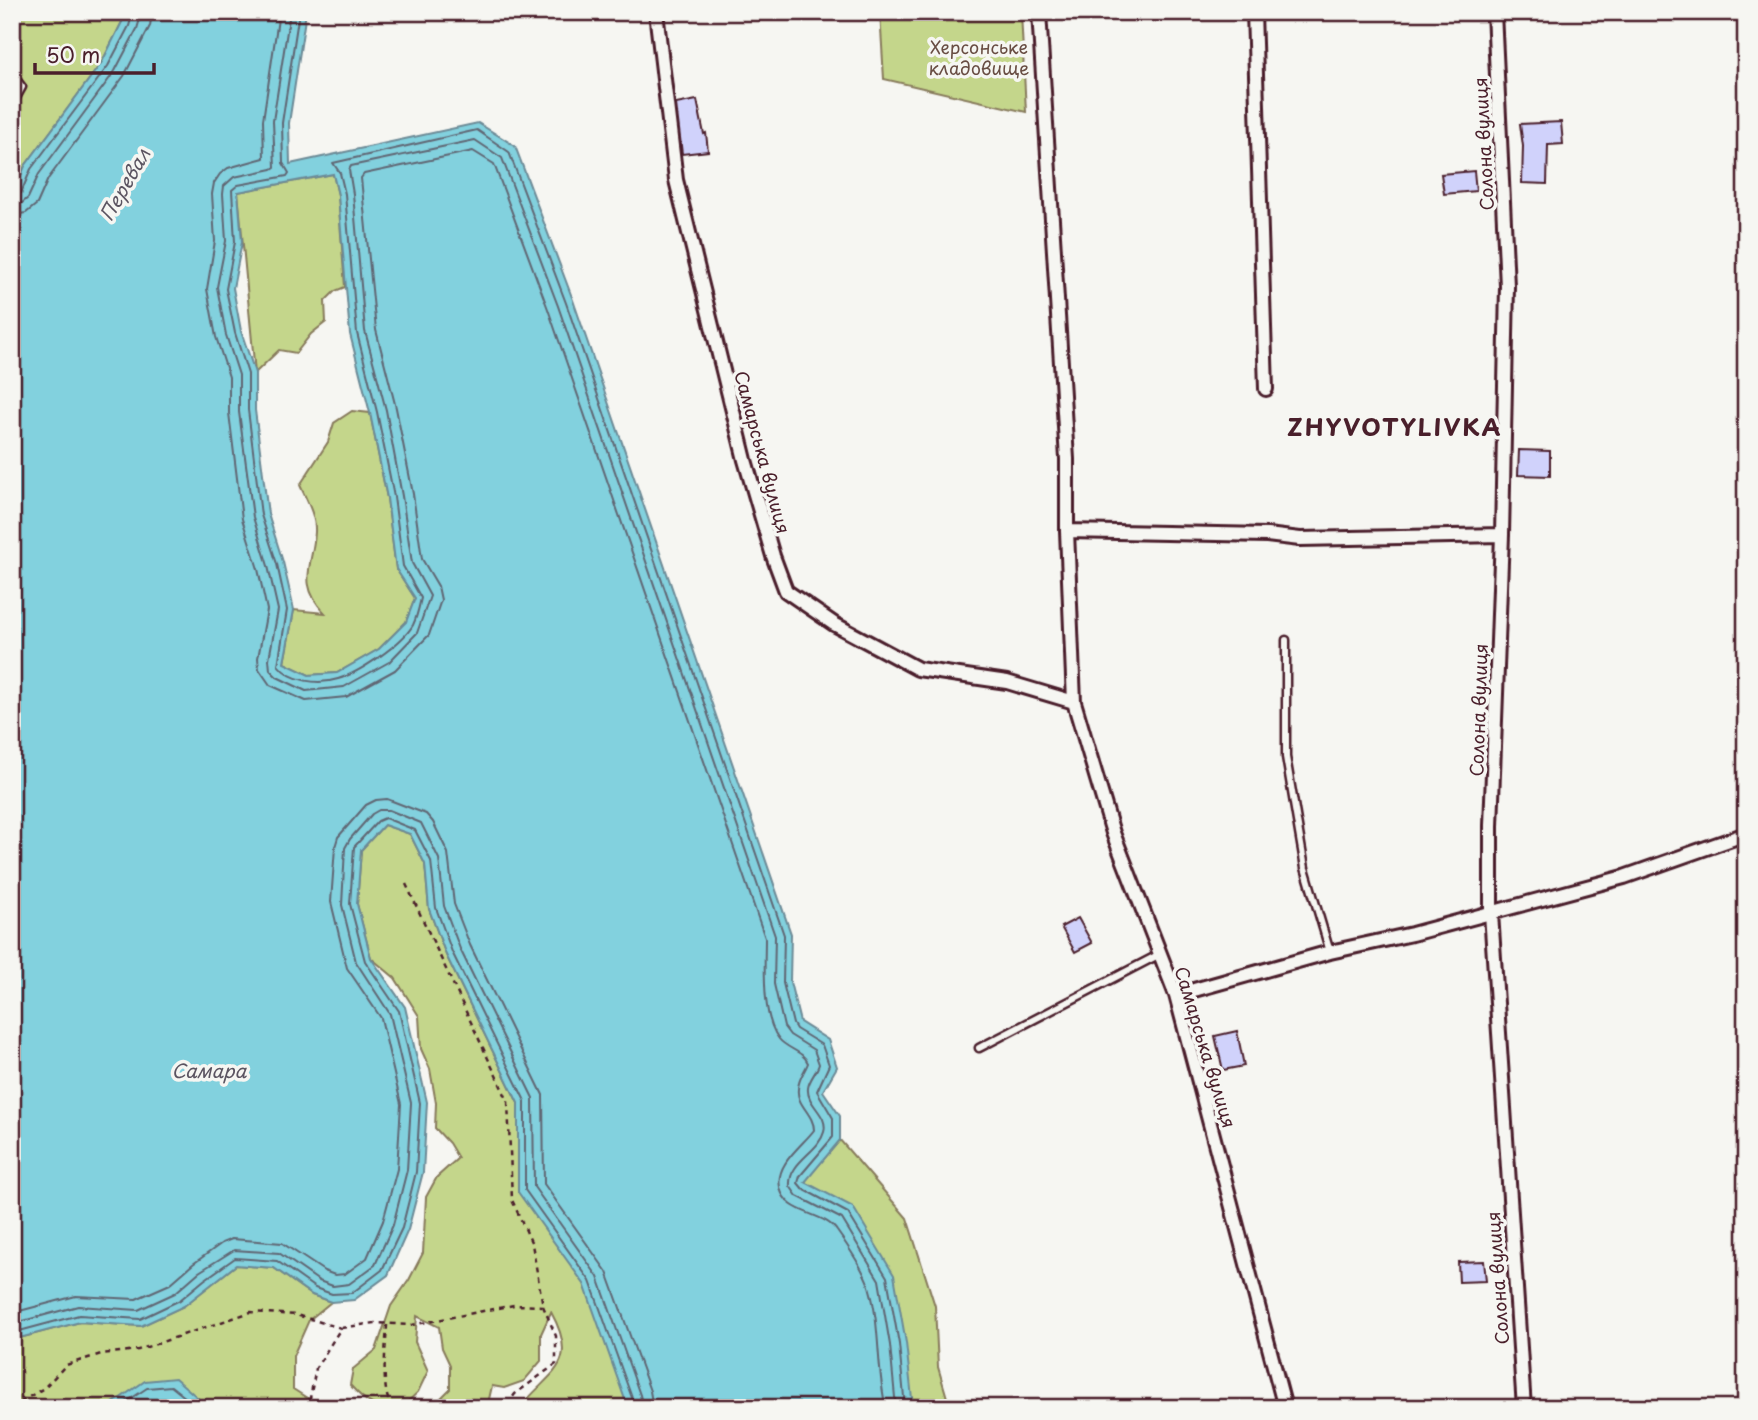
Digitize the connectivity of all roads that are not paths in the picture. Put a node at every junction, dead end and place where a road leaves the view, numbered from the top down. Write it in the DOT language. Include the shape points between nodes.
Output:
graph roads {
  1 [pos="656,12"];
  2 [pos="1039,12"];
  3 [pos="1254,12"];
  4 [pos="1494,12"];
  5 [pos="12,74"];
  6 [pos="12,106"];
  7 [pos="1266,389"];
  8 [pos="1067,531"];
  9 [pos="1502,535"];
  10 [pos="1286,639"];
  11 [pos="1074,702"];
  12 [pos="1746,834"];
  13 [pos="1491,913"];
  14 [pos="1330,952"];
  15 [pos="1160,954"];
  16 [pos="1176,995"];
  17 [pos="979,1048"];
  18 [pos="1285,1408"];
  19 [pos="1524,1408"];
  1 -- 11 [label="street, Самарська вулиця" via="676,180 744,460 786,592 918,669 1007,682"];
  2 -- 8 [label="street, Самарська вулиця" via="1067,459"];
  3 -- 7 [label="street"];
  4 -- 9 [label="street, Солона вулиця" via="1507,286"];
  5 -- 6 [label="lane" via="22,87"];
  8 -- 9 [label="street" via="1300,539"];
  8 -- 11 [label="street, Самарська вулиця"];
  9 -- 13 [label="street, Солона вулиця"];
  10 -- 14 [label="lane" via="1286,757 1305,868"];
  11 -- 15 [label="street, Самарська вулиця" via="1113,833"];
  12 -- 13 [label="street" via="1624,877"];
  13 -- 14 [label="street"];
  13 -- 19 [label="street, Солона вулиця"];
  14 -- 16 [label="street"];
  15 -- 16 [label="street, Самарська вулиця"];
  15 -- 17 [label="lane"];
  16 -- 18 [label="street, Самарська вулиця"];
}
